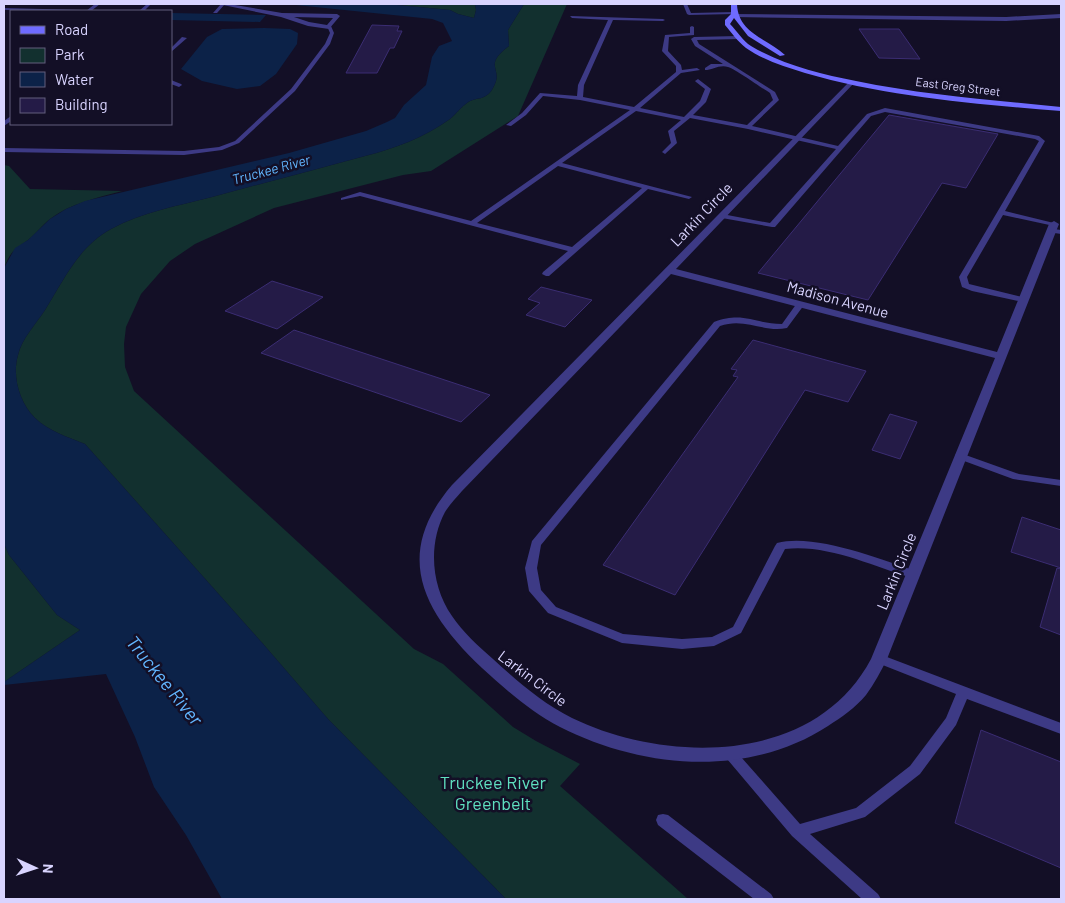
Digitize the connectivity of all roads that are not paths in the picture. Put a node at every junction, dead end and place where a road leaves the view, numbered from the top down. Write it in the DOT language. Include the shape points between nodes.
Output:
graph roads {
  1 [pos="222,4"];
  2 [pos="685,4"];
  3 [pos="707,4"];
  4 [pos="734,4"];
  5 [pos="4,9"];
  6 [pos="43,10"];
  7 [pos="215,12"];
  8 [pos="734,14"];
  9 [pos="282,15"];
  10 [pos="1061,16"];
  11 [pos="572,17"];
  12 [pos="611,18"];
  13 [pos="663,20"];
  14 [pos="329,27"];
  15 [pos="692,27"];
  16 [pos="184,38"];
  17 [pos="738,38"];
  18 [pos="172,50"];
  19 [pos="728,65"];
  20 [pos="707,69"];
  21 [pos="698,70"];
  22 [pos="679,72"];
  23 [pos="698,81"];
  24 [pos="172,82"];
  25 [pos="852,82"];
  26 [pos="178,85"];
  27 [pos="580,98"];
  28 [pos="635,109"];
  29 [pos="1061,109"];
  30 [pos="687,117"];
  31 [pos="509,124"];
  32 [pos="748,128"];
  33 [pos="797,139"];
  34 [pos="840,148"];
  35 [pos="4,150"];
  36 [pos="665,152"];
  37 [pos="557,164"];
  38 [pos="647,187"];
  39 [pos="688,197"];
  40 [pos="342,198"];
  41 [pos="1001,212"];
  42 [pos="722,216"];
  43 [pos="472,223"];
  44 [pos="1055,229"];
  45 [pos="574,250"];
  46 [pos="669,270"];
  47 [pos="546,274"];
  48 [pos="1023,300"];
  49 [pos="800,304"];
  50 [pos="1000,356"];
  51 [pos="960,456"];
  52 [pos="1061,483"];
  53 [pos="912,574"];
  54 [pos="879,659"];
  55 [pos="964,692"];
  56 [pos="1061,729"];
  57 [pos="729,753"];
  58 [pos="663,820"];
  59 [pos="797,831"];
  60 [pos="766,899"];
  61 [pos="873,899"];
  1 -- 7 [label="lane"];
  1 -- 9 [label="street"];
  2 -- 8 [label="lane" via="689,14"];
  3 -- 4 [label="lane"];
  4 -- 8 [label="main road"];
  5 -- 6 [label="lane"];
  8 -- 10 [label="street" via="1006,19"];
  8 -- 17 [label="main road" via="727,24"];
  8 -- 25 [label="main road, East Greg Street" via="750,35 770,49"];
  9 -- 14 [label="street"];
  9 -- 14 [label="street" via="337,16"];
  11 -- 12 [label="lane"];
  12 -- 13 [label="lane"];
  12 -- 27 [label="lane" via="581,85"];
  14 -- 35 [label="lane" via="332,33 327,44 293,90 237,142 220,149 184,153"];
  15 -- 22 [label="lane" via="692,34 667,36 665,51 679,66"];
  16 -- 18 [label="lane"];
  17 -- 19 [label="lane" via="694,39 697,45"];
  17 -- 25 [label="main road, East Greg Street" via="755,51 797,70"];
  19 -- 20 [label="lane"];
  19 -- 32 [label="lane" via="772,92 776,100"];
  21 -- 22 [label="lane"];
  22 -- 28 [label="lane"];
  23 -- 30 [label="lane" via="708,89 703,102"];
  24 -- 26 [label="lane"];
  25 -- 29 [label="main road, East Greg Street"];
  25 -- 33 [label="street, Larkin Circle"];
  27 -- 28 [label="lane"];
  27 -- 31 [label="lane" via="542,94 524,114"];
  28 -- 30 [label="lane"];
  28 -- 37 [label="lane"];
  30 -- 32 [label="lane"];
  30 -- 36 [label="lane" via="671,131 674,143"];
  32 -- 33 [label="lane"];
  33 -- 34 [label="lane"];
  33 -- 42 [label="street, Larkin Circle"];
  34 -- 41 [label="lane" via="869,115 885,110 1037,137 1042,141"];
  34 -- 42 [label="lane" via="772,226"];
  37 -- 38 [label="lane"];
  37 -- 43 [label="lane"];
  38 -- 39 [label="lane"];
  38 -- 45 [label="lane"];
  40 -- 43 [label="lane" via="360,194"];
  41 -- 44 [label="lane"];
  41 -- 48 [label="lane" via="963,277 965,285"];
  42 -- 46 [label="street, Larkin Circle"];
  43 -- 45 [label="lane"];
  44 -- 48 [label="street, Larkin Circle"];
  45 -- 47 [label="lane"];
  46 -- 49 [label="street, Madison Avenue"];
  46 -- 57 [label="street, Larkin Circle" via="457,488 440,510 427,558 430,586 441,613 458,636 544,710 619,744 648,751"];
  48 -- 50 [label="street, Larkin Circle"];
  49 -- 50 [label="street, Madison Avenue"];
  49 -- 53 [label="lane" via="784,326 736,319 717,324 536,544 531,568 535,591 552,610 622,638 682,644 714,641 736,630 781,546 810,544"];
  50 -- 51 [label="street, Larkin Circle"];
  51 -- 52 [label="lane" via="1017,477"];
  51 -- 53 [label="street, Larkin Circle"];
  53 -- 54 [label="street, Larkin Circle"];
  54 -- 55 [label="lane"];
  54 -- 57 [label="street, Larkin Circle" via="862,688 824,721 770,745"];
  55 -- 56 [label="lane"];
  55 -- 59 [label="lane" via="951,721 915,770 860,813"];
  57 -- 59 [label="lane"];
  58 -- 60 [label="lane"];
  59 -- 61 [label="lane"];
}
